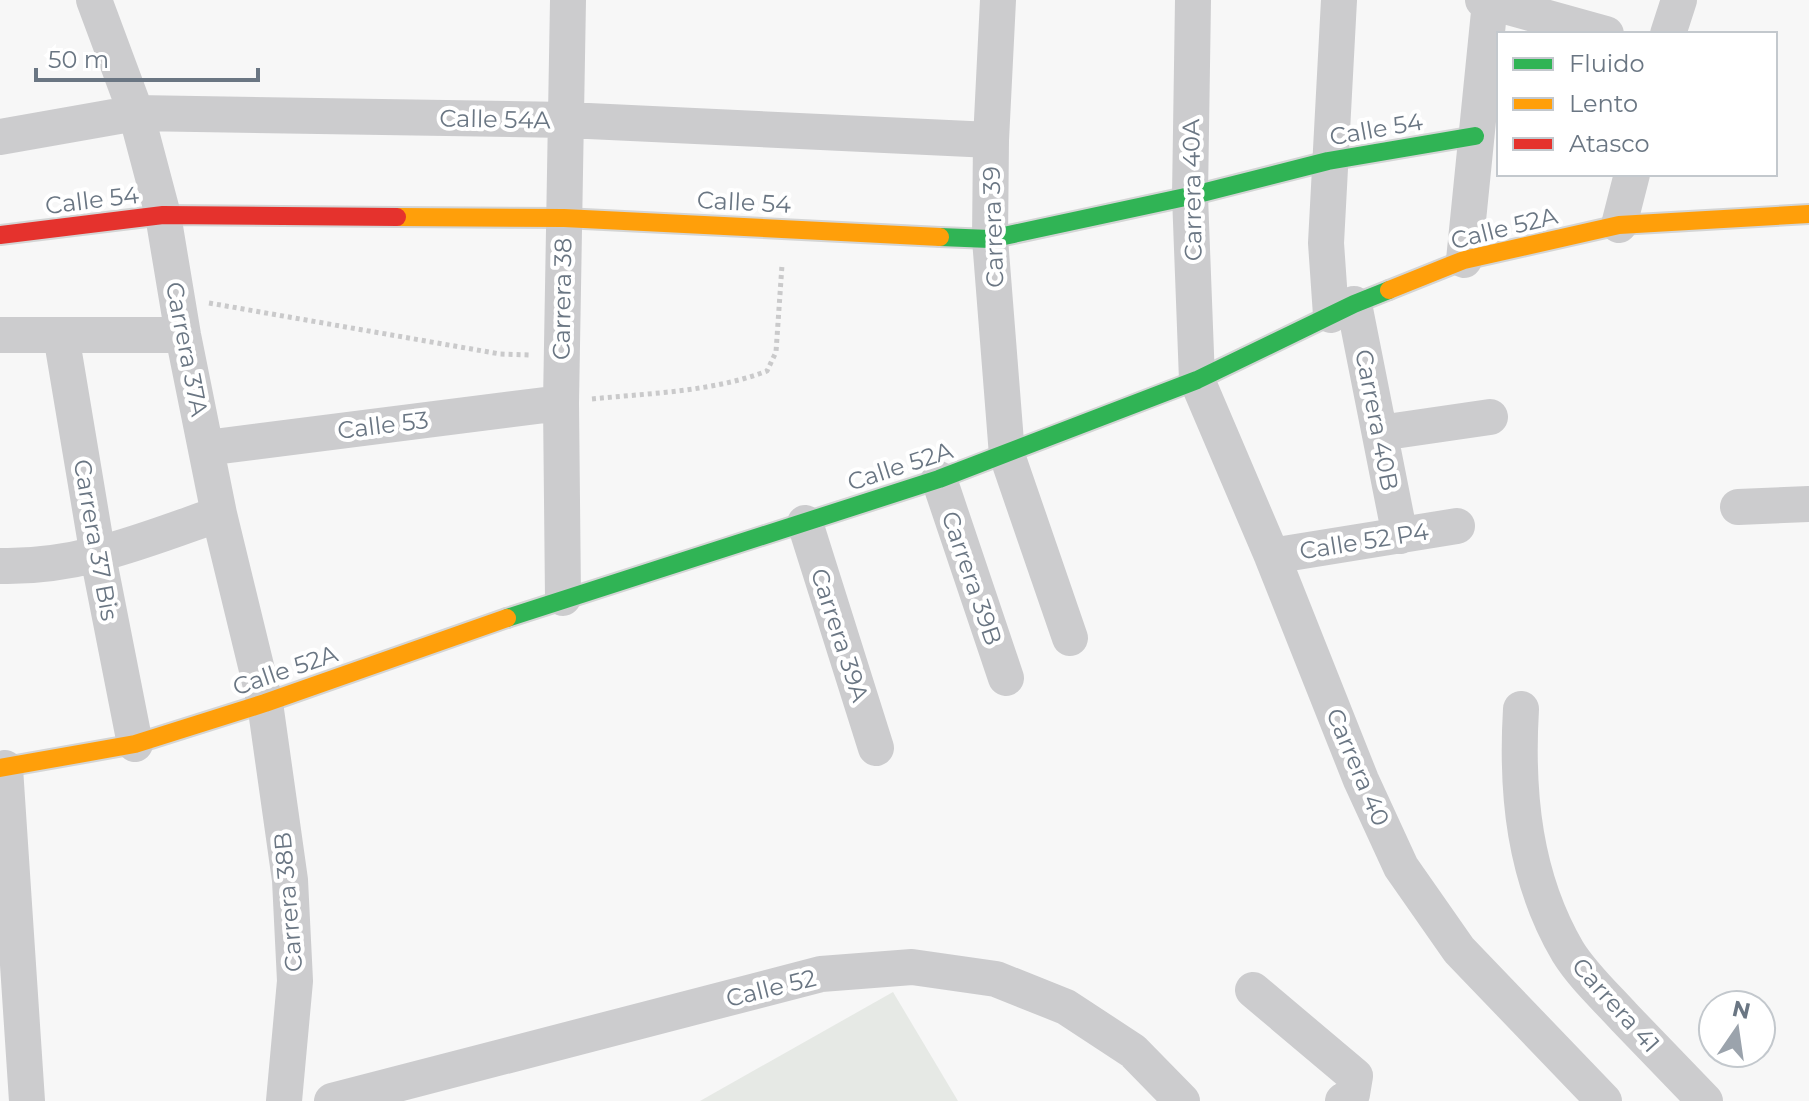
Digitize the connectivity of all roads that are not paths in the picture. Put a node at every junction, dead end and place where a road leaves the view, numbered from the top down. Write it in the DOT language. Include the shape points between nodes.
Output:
graph roads {
  1 [pos="94,0"];
  2 [pos="568,0"];
  3 [pos="998,0"];
  4 [pos="1193,0"];
  5 [pos="1339,0"];
  6 [pos="1679,0"];
  7 [pos="1486,1"];
  8 [pos="1599,32"];
  9 [pos="1669,32"];
  10 [pos="136,113"];
  11 [pos="567,120"];
  12 [pos="1475,136"];
  13 [pos="0,137"];
  14 [pos="991,140"];
  15 [pos="1328,161"];
  16 [pos="1631,176"];
  17 [pos="1190,196"];
  18 [pos="1809,214"];
  19 [pos="163,215"];
  20 [pos="564,218"];
  21 [pos="1619,225"];
  22 [pos="0,235"];
  23 [pos="990,239"];
  24 [pos="1464,260"];
  25 [pos="1343,309"];
  26 [pos="0,335"];
  27 [pos="61,335"];
  28 [pos="183,335"];
  29 [pos="1197,380"];
  30 [pos="561,403"];
  31 [pos="1490,417"];
  32 [pos="1380,433"];
  33 [pos="206,448"];
  34 [pos="1007,455"];
  35 [pos="939,479"];
  36 [pos="1809,504"];
  37 [pos="1738,507"];
  38 [pos="219,514"];
  39 [pos="805,523"];
  40 [pos="1457,526"];
  41 [pos="1400,536"];
  42 [pos="98,556"];
  43 [pos="1272,556"];
  44 [pos="0,566"];
  45 [pos="563,598"];
  46 [pos="1070,638"];
  47 [pos="1006,678"];
  48 [pos="265,703"];
  49 [pos="1521,709"];
  50 [pos="135,744"];
  51 [pos="876,748"];
  52 [pos="2,768"];
  53 [pos="1253,990"];
  54 [pos="27,1101"];
  55 [pos="284,1101"];
  56 [pos="332,1101"];
  57 [pos="1182,1101"];
  58 [pos="1343,1101"];
  59 [pos="1604,1101"];
  60 [pos="1705,1101"];
  1 -- 10 [label="street, Carrera 37A"];
  2 -- 11 [label="street, Carrera 38"];
  3 -- 14 [label="street, Carrera 39"];
  4 -- 17 [label="street, Carrera 40A"];
  5 -- 15 [label="street"];
  6 -- 9 [label="street"];
  7 -- 8 [label="street"];
  7 -- 12 [label="street"];
  10 -- 11 [label="street, Calle 54A"];
  10 -- 13 [label="street, Calle 54A"];
  10 -- 19 [label="street, Carrera 37A"];
  11 -- 14 [label="street, Calle 54A"];
  11 -- 20 [label="street, Carrera 38"];
  12 -- 15 [label="street, Calle 54"];
  12 -- 24 [label="street"];
  14 -- 23 [label="street, Carrera 39"];
  15 -- 17 [label="street, Calle 54"];
  15 -- 25 [label="street, Carrera 40B" via="1326,243"];
  16 -- 21 [label="street"];
  17 -- 23 [label="street, Calle 54"];
  17 -- 29 [label="street, Carrera 40A"];
  18 -- 21 [label="street, Calle 52A"];
  19 -- 20 [label="street, Calle 54"];
  19 -- 22 [label="street, Calle 54"];
  19 -- 28 [label="street, Carrera 37A"];
  20 -- 23 [label="street, Calle 54"];
  20 -- 30 [label="street, Carrera 38"];
  21 -- 24 [label="street, Calle 52A"];
  23 -- 34 [label="street, Carrera 39"];
  24 -- 25 [label="street, Calle 52A"];
  25 -- 29 [label="street, Calle 52A"];
  25 -- 32 [label="street, Carrera 40B"];
  26 -- 27 [label="street"];
  27 -- 28 [label="street"];
  27 -- 42 [label="street, Carrera 37 Bis"];
  28 -- 33 [label="street, Carrera 37A"];
  29 -- 34 [label="street, Calle 52A"];
  29 -- 43 [label="street, Carrera 40"];
  30 -- 33 [label="street, Calle 53"];
  30 -- 45 [label="street, Carrera 38"];
  31 -- 32 [label="street"];
  32 -- 41 [label="street, Carrera 40B"];
  33 -- 38 [label="street, Carrera 37A"];
  34 -- 35 [label="street, Calle 52A"];
  34 -- 46 [label="street"];
  35 -- 39 [label="street, Calle 52A"];
  35 -- 47 [label="street, Carrera 39B"];
  36 -- 37 [label="street"];
  38 -- 42 [label="street"];
  38 -- 48 [label="street, Carrera 37A"];
  39 -- 45 [label="street, Calle 52A"];
  39 -- 51 [label="street, Carrera 39A"];
  40 -- 41 [label="street, Calle 52 P4"];
  41 -- 43 [label="street, Calle 52 P4"];
  42 -- 44 [label="street"];
  42 -- 50 [label="street, Carrera 37 Bis"];
  43 -- 59 [label="street, Carrera 40" via="1401,867 1459,950"];
  45 -- 48 [label="street, Calle 52A"];
  48 -- 50 [label="street, Calle 52A"];
  48 -- 55 [label="street, Carrera 38B" via="291,895 295,981"];
  49 -- 60 [label="street, Carrera 41" via="1524,825 1543,900 1590,981"];
  50 -- 52 [label="street, Calle 52A"];
  52 -- 54 [label="street"];
  53 -- 58 [label="street" via="1355,1076 1352,1094"];
  56 -- 57 [label="street, Calle 52" via="821,974 912,967 996,979 1066,1007 1133,1051"];
}
